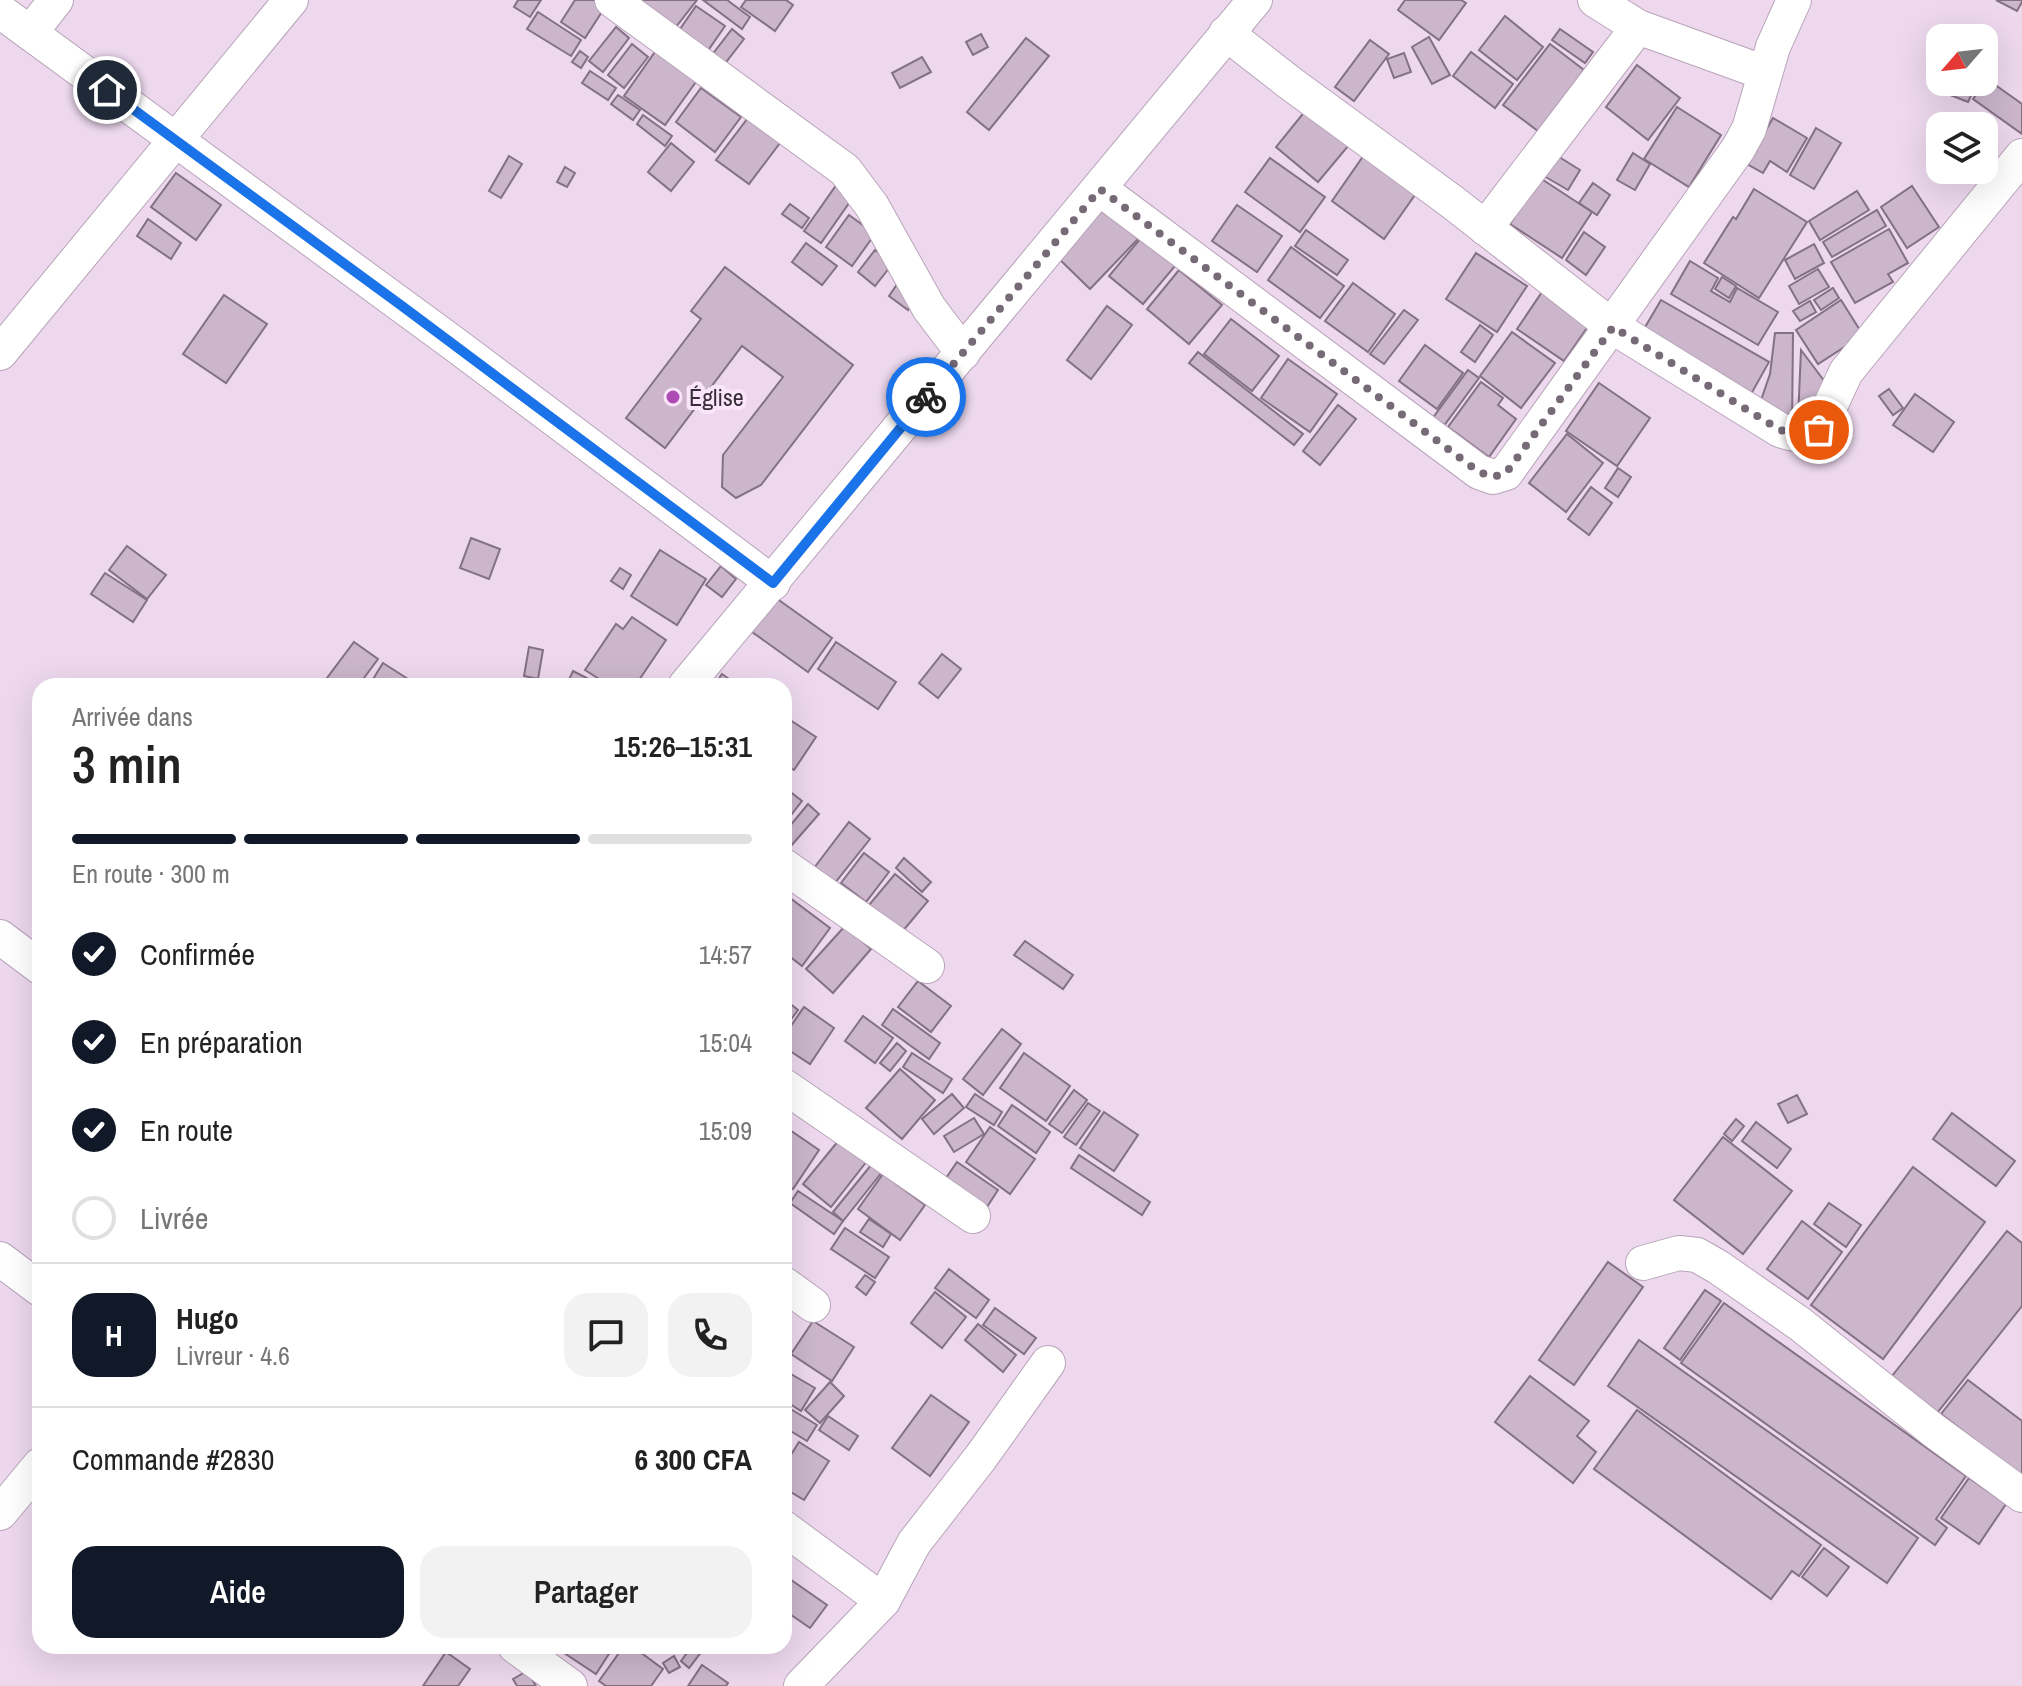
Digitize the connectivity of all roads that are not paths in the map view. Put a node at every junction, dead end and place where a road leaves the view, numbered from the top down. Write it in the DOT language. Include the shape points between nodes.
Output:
graph roads {
  1 [pos="56,0"];
  2 [pos="291,0"];
  3 [pos="612,0"];
  4 [pos="1255,0"];
  5 [pos="1595,0"];
  6 [pos="1794,0"];
  7 [pos="0,11"];
  8 [pos="1638,27"];
  9 [pos="30,33"];
  10 [pos="1226,33"];
  11 [pos="1765,73"];
  12 [pos="175,138"];
  13 [pos="2022,156"];
  14 [pos="1100,189"];
  15 [pos="1485,228"];
  16 [pos="1613,327"];
  17 [pos="0,353"];
  18 [pos="963,353"];
  19 [pos="773,583"];
  20 [pos="692,678"];
  21 [pos="792,872"];
  22 [pos="0,937"];
  23 [pos="32,961"];
  24 [pos="927,966"];
  25 [pos="792,1092"];
  26 [pos="973,1216"];
  27 [pos="0,1259"];
  28 [pos="1643,1263"];
  29 [pos="32,1283"];
  30 [pos="792,1290"];
  31 [pos="813,1305"];
  32 [pos="1048,1363"];
  33 [pos="32,1475"];
  34 [pos="2022,1495"];
  35 [pos="0,1513"];
  36 [pos="792,1534"];
  37 [pos="883,1601"];
  38 [pos="526,1654"];
  39 [pos="570,1686"];
  40 [pos="801,1686"];
  1 -- 9 [label="street"];
  2 -- 12 [label="street"];
  3 -- 18 [label="street" via="845,170 872,206 929,308"];
  4 -- 10 [label="street"];
  5 -- 8 [label="street"];
  6 -- 11 [label="street"];
  7 -- 9 [label="street"];
  8 -- 11 [label="street"];
  8 -- 15 [label="street"];
  9 -- 12 [label="street"];
  10 -- 14 [label="street"];
  10 -- 15 [label="street"];
  11 -- 16 [label="street" via="1738,149"];
  12 -- 17 [label="street"];
  12 -- 19 [label="street"];
  13 -- 16 [label="street" via="1846,372 1824,422 1812,433 1780,430"];
  14 -- 16 [label="street" via="1479,472 1493,477 1506,473"];
  14 -- 18 [label="street"];
  15 -- 16 [label="street"];
  18 -- 19 [label="street"];
  19 -- 20 [label="street"];
  21 -- 24 [label="street"];
  22 -- 23 [label="street"];
  25 -- 26 [label="street"];
  27 -- 29 [label="street"];
  28 -- 34 [label="street" via="1679,1253 1697,1255 1718,1267"];
  30 -- 31 [label="street"];
  32 -- 37 [label="street" via="914,1543"];
  33 -- 35 [label="street"];
  36 -- 37 [label="street"];
  37 -- 40 [label="street"];
  38 -- 39 [label="street"];
}
